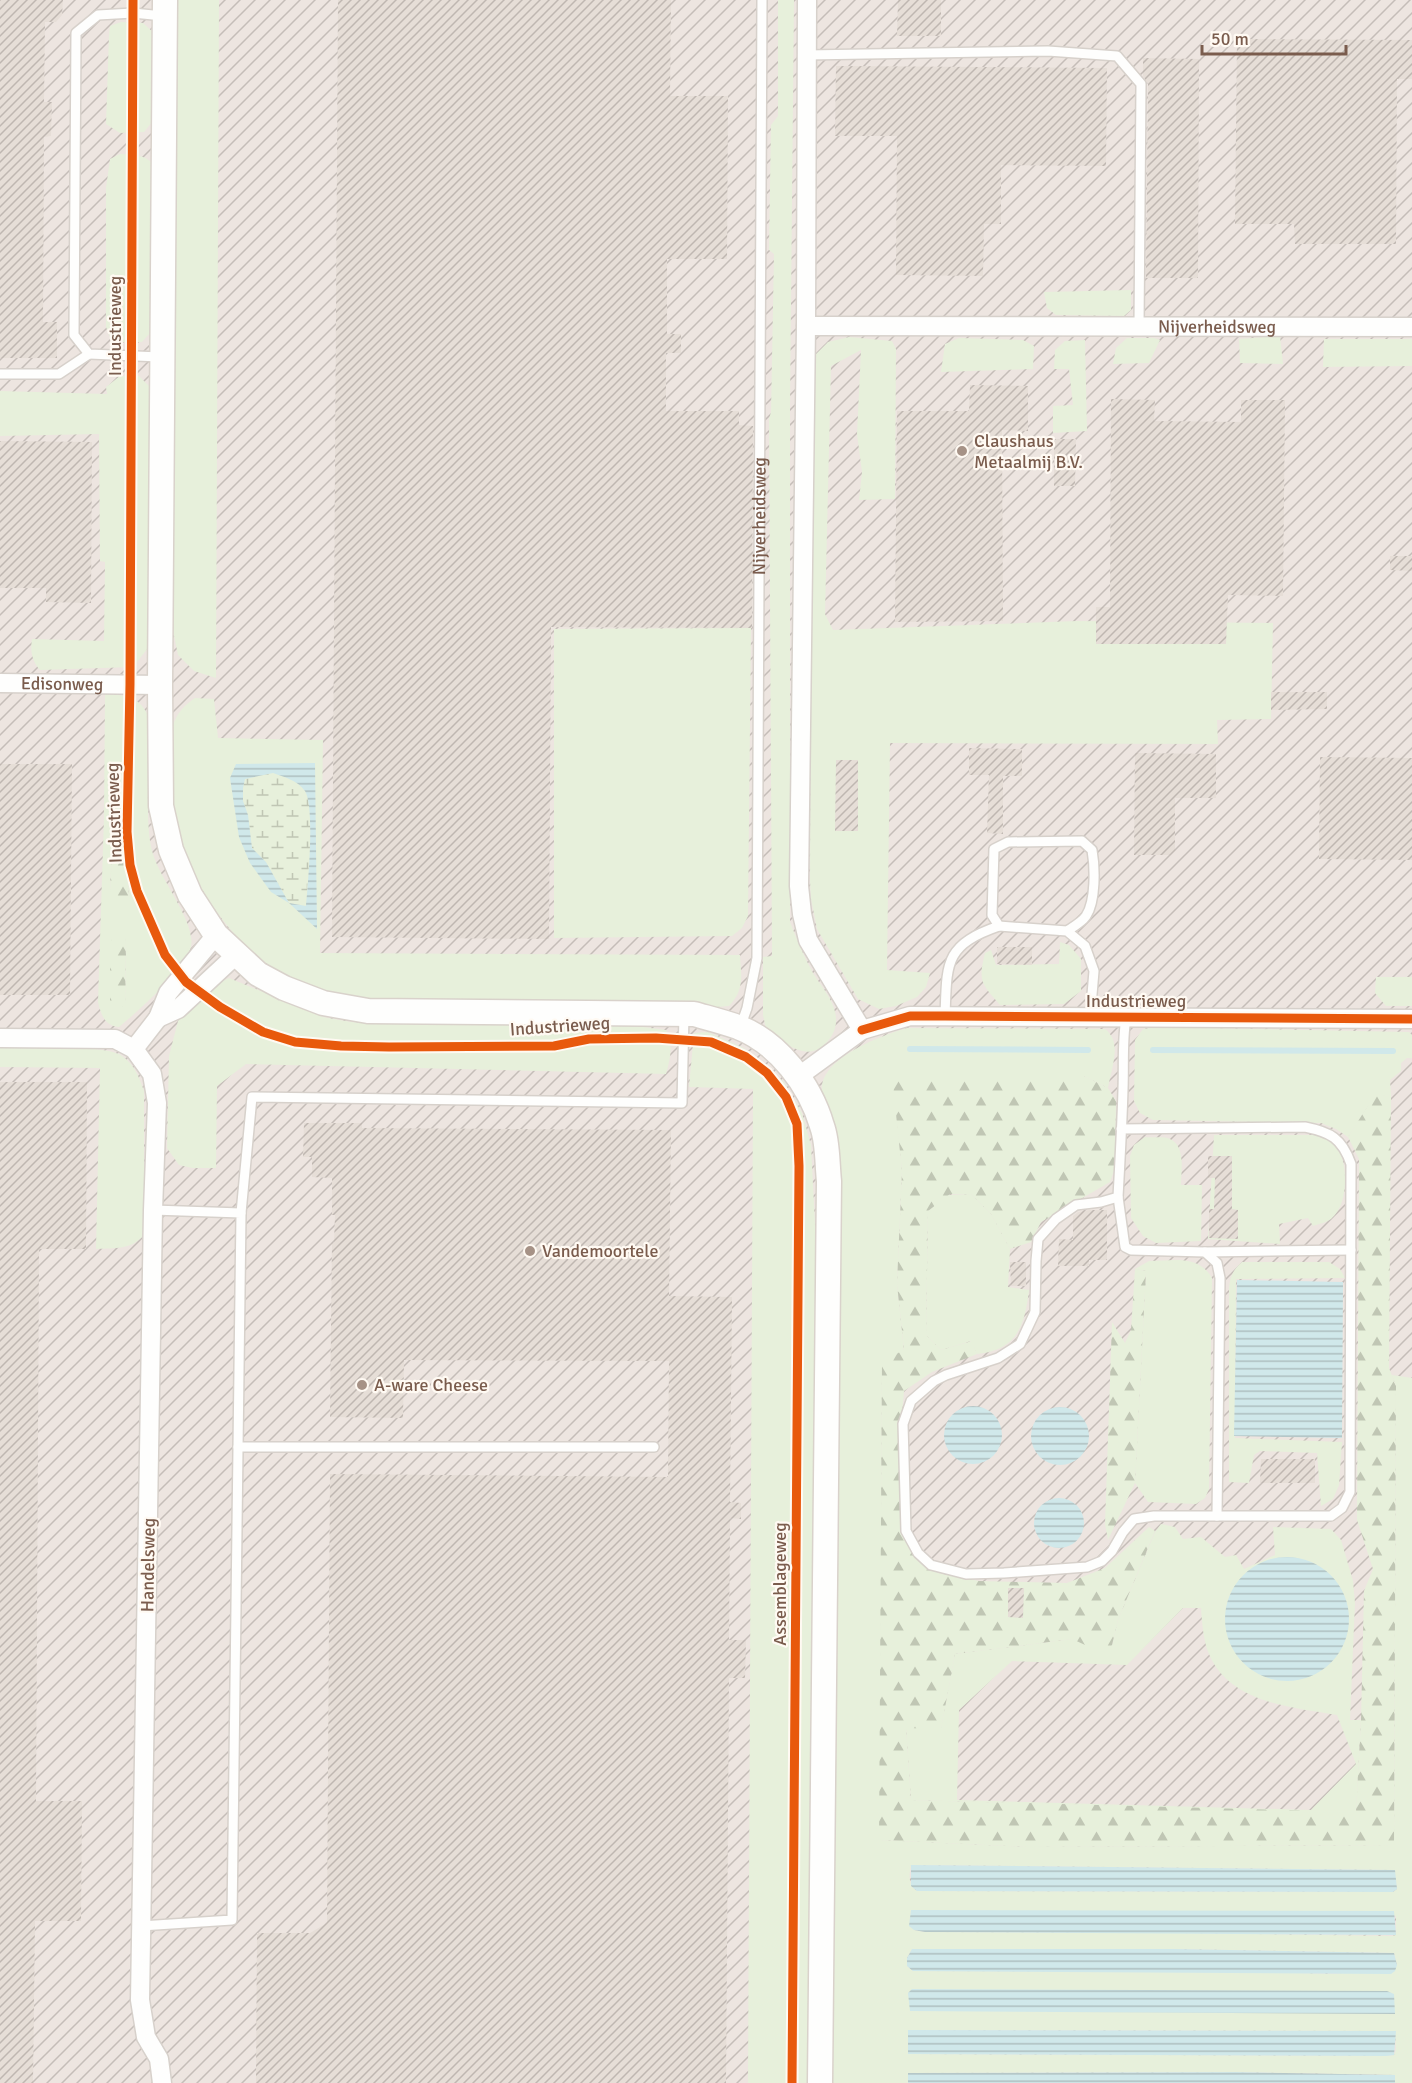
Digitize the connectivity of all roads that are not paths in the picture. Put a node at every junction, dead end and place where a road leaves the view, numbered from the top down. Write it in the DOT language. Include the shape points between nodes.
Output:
graph roads {
  1 [pos="762,0"];
  2 [pos="807,0"];
  3 [pos="165,8"];
  4 [pos="806,55"];
  5 [pos="806,326"];
  6 [pos="1139,327"];
  7 [pos="1412,327"];
  8 [pos="89,354"];
  9 [pos="163,357"];
  10 [pos="0,374"];
  11 [pos="0,683"];
  12 [pos="160,685"];
  13 [pos="999,926"];
  14 [pos="1067,931"];
  15 [pos="216,936"];
  16 [pos="236,955"];
  17 [pos="684,1014"];
  18 [pos="945,1016"];
  19 [pos="158,1018"];
  20 [pos="1090,1018"];
  21 [pos="1126,1018"];
  22 [pos="1412,1019"];
  23 [pos="740,1028"];
  24 [pos="862,1030"];
  25 [pos="0,1038"];
  26 [pos="134,1049"];
  27 [pos="799,1076"];
  28 [pos="1121,1129"];
  29 [pos="1118,1197"];
  30 [pos="153,1210"];
  31 [pos="241,1213"];
  32 [pos="1351,1250"];
  33 [pos="1205,1252"];
  34 [pos="238,1447"];
  35 [pos="654,1448"];
  36 [pos="1217,1516"];
  37 [pos="141,1926"];
  38 [pos="162,2083"];
  39 [pos="820,2083"];
  1 -- 23 [label="lane, Nijverheidsweg" via="757,958"];
  2 -- 4 [label="street"];
  3 -- 8 [label="lane" via="98,15 76,33 74,336"];
  3 -- 9 [label="street, Industrieweg"];
  4 -- 5 [label="street"];
  4 -- 6 [label="lane" via="1048,51 1117,56 1141,84"];
  5 -- 6 [label="street, Nijverheidsweg"];
  5 -- 24 [label="street" via="799,886 808,940"];
  6 -- 7 [label="street, Nijverheidsweg"];
  8 -- 9 [label="lane"];
  8 -- 10 [label="lane" via="58,374"];
  9 -- 12 [label="street, Industrieweg"];
  11 -- 12 [label="street, Edisonweg"];
  12 -- 15 [label="street, Industrieweg" via="161,806 171,850 190,895"];
  13 -- 14 [label="lane"];
  13 -- 14 [label="lane" via="992,915 994,849 1008,842 1082,841 1092,849 1095,864 1092,902 1085,917"];
  13 -- 18 [label="lane" via="976,934 958,948 947,970"];
  14 -- 20 [label="lane" via="1084,946 1094,971"];
  15 -- 16 [label="street, Industrieweg"];
  15 -- 19 [label="street" via="168,993"];
  16 -- 17 [label="street, Industrieweg" via="258,974 284,988 323,1003 368,1011"];
  16 -- 19 [label="street" via="178,1009"];
  17 -- 23 [label="street, Industrieweg"];
  17 -- 31 [label="lane" via="682,1103 252,1096"];
  18 -- 20 [label="street, Industrieweg"];
  18 -- 24 [label="street, Industrieweg" via="910,1016"];
  19 -- 26 [label="street"];
  20 -- 21 [label="street, Industrieweg"];
  21 -- 22 [label="street, Industrieweg"];
  21 -- 28 [label="lane"];
  23 -- 27 [label="street, Industrieweg" via="774,1050"];
  24 -- 27 [label="street, Industrieweg"];
  25 -- 26 [label="street" via="115,1039"];
  26 -- 30 [label="street, Handelsweg" via="152,1074 157,1103"];
  27 -- 39 [label="street" via="823,1128 829,1180"];
  28 -- 29 [label="lane"];
  28 -- 32 [label="lane" via="1305,1127 1335,1137 1346,1149 1351,1164"];
  29 -- 33 [label="lane" via="1125,1247"];
  29 -- 36 [label="lane" via="1076,1205 1038,1239 1035,1312 1020,1344 998,1358 934,1381 911,1401 903,1424 906,1531 931,1565 966,1574 1004,1573 1087,1567 1102,1561 1134,1519"];
  30 -- 31 [label="lane"];
  30 -- 37 [label="street, Handelsweg"];
  31 -- 34 [label="lane"];
  32 -- 33 [label="lane"];
  32 -- 36 [label="lane" via="1350,1492 1342,1508 1330,1516"];
  33 -- 36 [label="lane" via="1216,1263 1220,1278"];
  34 -- 35 [label="lane"];
  34 -- 37 [label="lane" via="232,1920"];
  37 -- 38 [label="street, Handelsweg" via="140,2000 147,2037 159,2059"];
}
